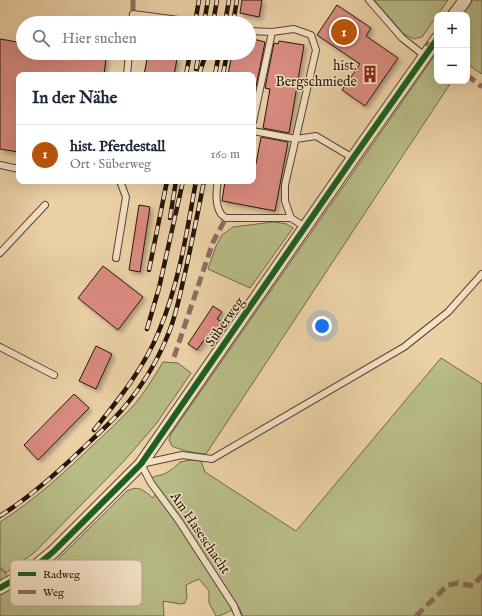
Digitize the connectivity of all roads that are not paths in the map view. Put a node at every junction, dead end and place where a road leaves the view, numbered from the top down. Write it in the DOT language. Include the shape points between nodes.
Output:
graph roads {
  1 [pos="369,0"];
  2 [pos="464,0"];
  3 [pos="456,12"];
  4 [pos="133,16"];
  5 [pos="151,16"];
  6 [pos="256,31"];
  7 [pos="272,32"];
  8 [pos="434,43"];
  9 [pos="425,56"];
  10 [pos="128,60"];
  11 [pos="127,72"];
  12 [pos="256,108"];
  13 [pos="256,132"];
  14 [pos="296,139"];
  15 [pos="353,158"];
  16 [pos="0,165"];
  17 [pos="16,168"];
  18 [pos="121,184"];
  19 [pos="218,184"];
  20 [pos="45,205"];
  21 [pos="291,218"];
  22 [pos="305,228"];
  23 [pos="0,253"];
  24 [pos="116,258"];
  25 [pos="482,274"];
  26 [pos="0,347"];
  27 [pos="54,375"];
  28 [pos="141,464"];
  29 [pos="43,560"];
  30 [pos="10,582"];
  31 [pos="0,588"];
  32 [pos="238,616"];
  1 -- 9 [label="lane" via="402,38"];
  2 -- 3 [label="street"];
  4 -- 5 [label="lane, bridge"];
  6 -- 7 [label="lane"];
  7 -- 12 [label="lane"];
  7 -- 14 [label="lane" via="294,29 310,35 316,50"];
  8 -- 9 [label="street, Süberweg"];
  9 -- 15 [label="street, Süberweg"];
  10 -- 11 [label="lane"];
  13 -- 14 [label="lane"];
  14 -- 15 [label="lane" via="316,136"];
  14 -- 21 [label="lane" via="285,185 285,201"];
  15 -- 22 [label="street, Süberweg"];
  16 -- 17 [label="lane"];
  18 -- 24 [label="lane" via="126,197"];
  19 -- 21 [label="lane" via="218,206 220,213 226,218"];
  20 -- 23 [label="lane"];
  21 -- 22 [label="lane"];
  22 -- 28 [label="street, Süberweg"];
  25 -- 28 [label="lane" via="448,312 404,347 212,459 182,455"];
  26 -- 27 [label="lane"];
  28 -- 29 [label="street, Süberweg"];
  28 -- 32 [label="lane, Am Haseschacht" via="151,483 234,606"];
  30 -- 31 [label="street, Süberweg"];
}
